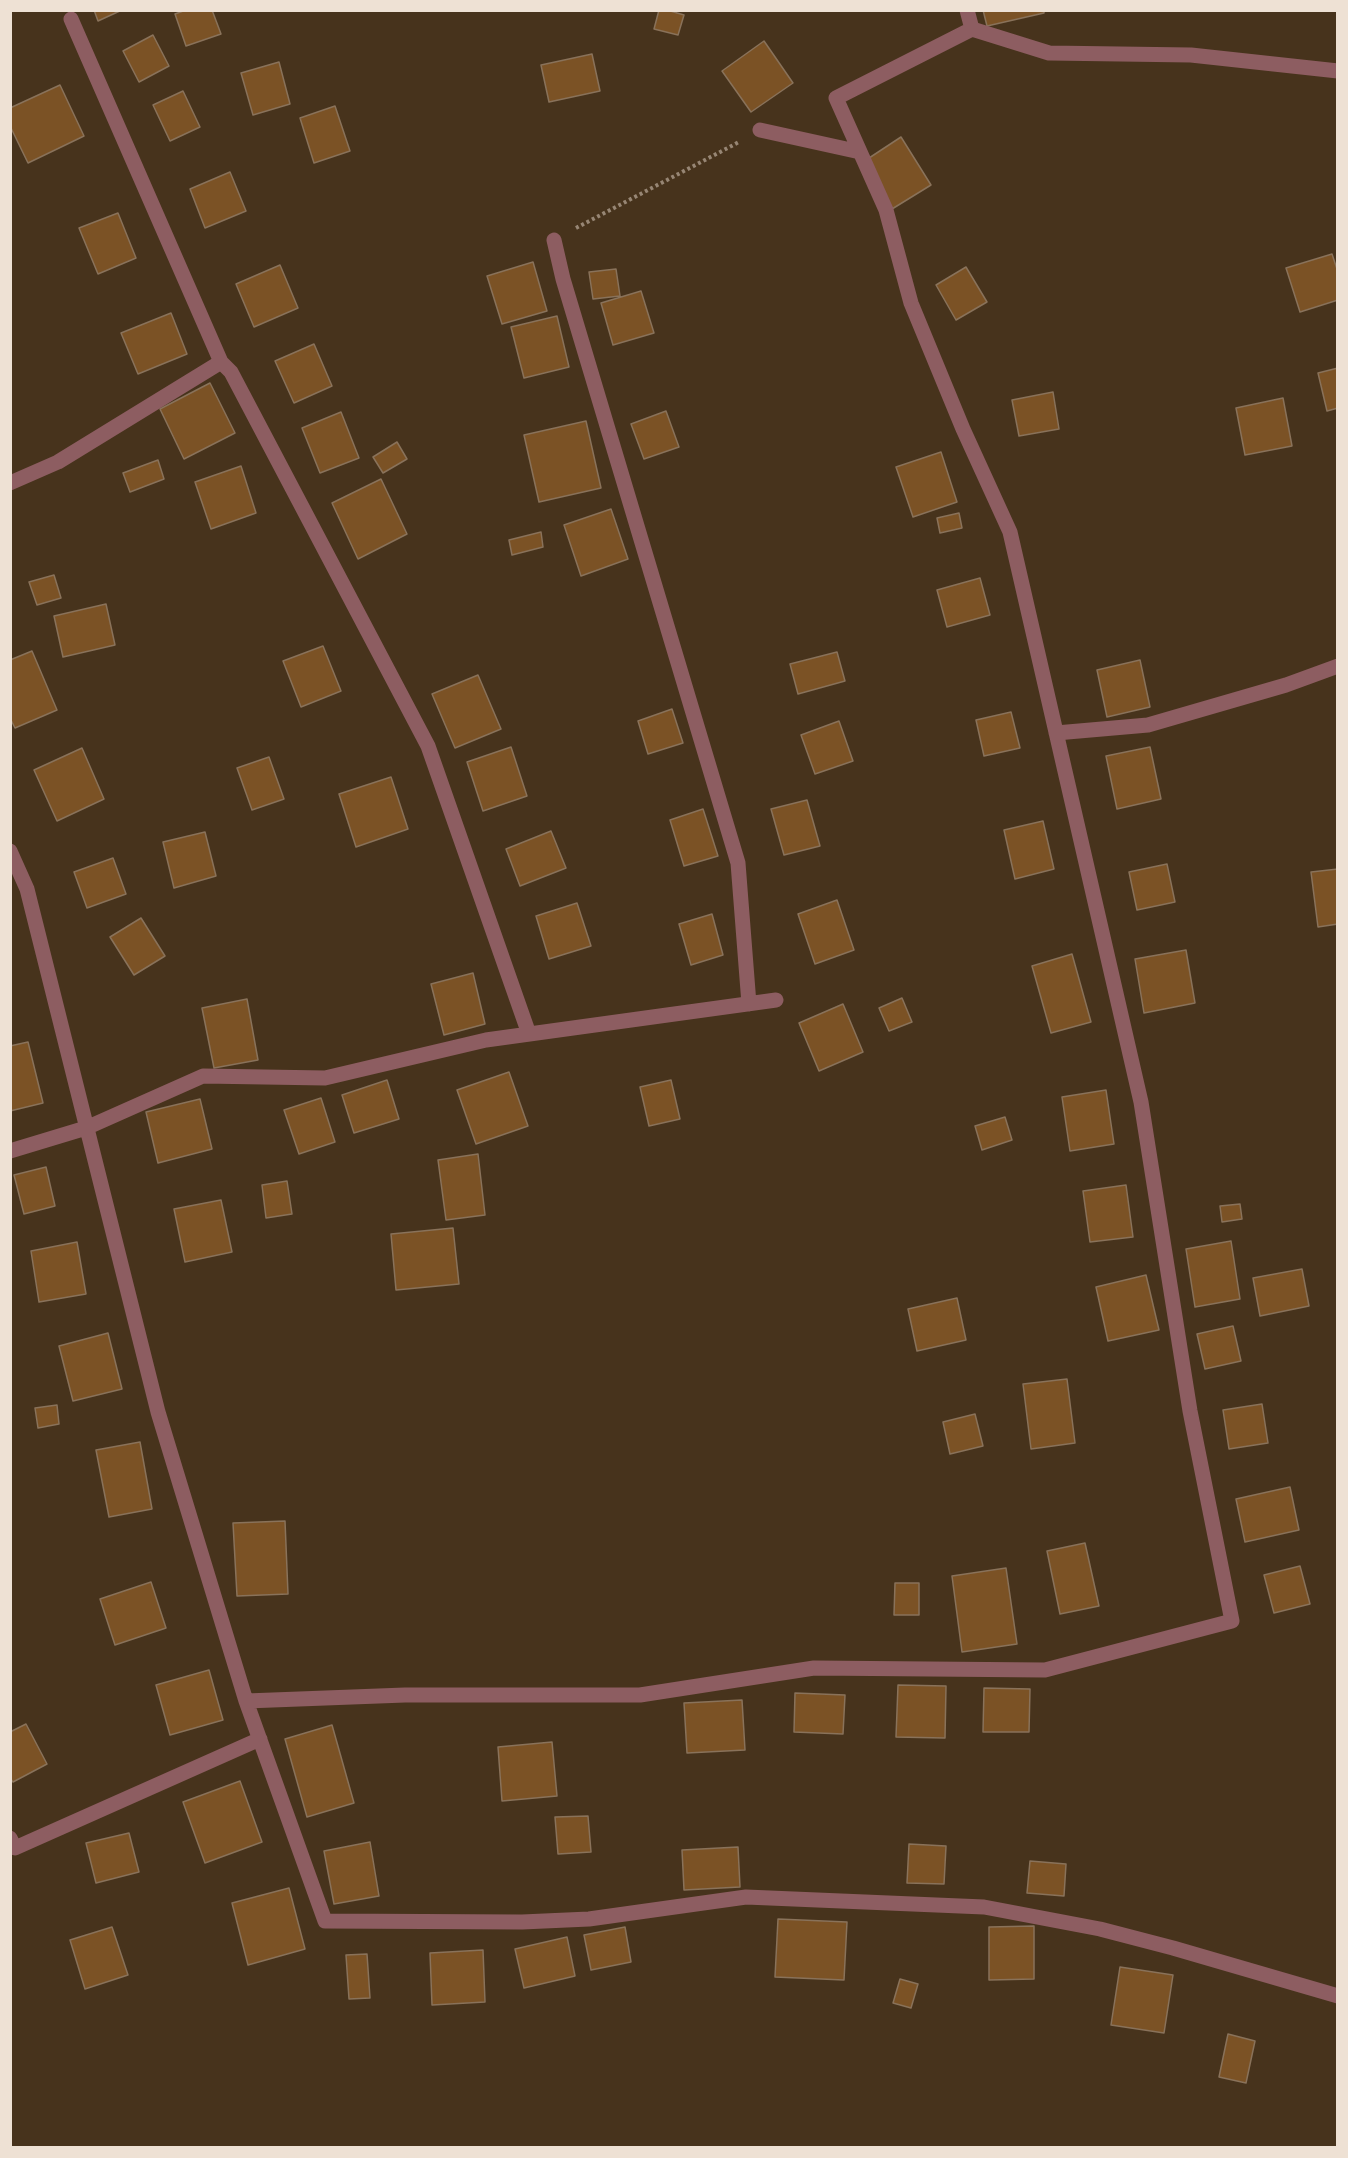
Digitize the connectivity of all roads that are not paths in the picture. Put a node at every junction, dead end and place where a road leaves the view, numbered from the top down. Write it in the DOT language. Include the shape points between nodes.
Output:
graph roads {
  1 [pos="967,10"];
  2 [pos="71,19"];
  3 [pos="972,29"];
  4 [pos="1338,71"];
  5 [pos="760,130"];
  6 [pos="860,152"];
  7 [pos="554,240"];
  8 [pos="221,362"];
  9 [pos="10,483"];
  10 [pos="1338,666"];
  11 [pos="1056,733"];
  12 [pos="10,851"];
  13 [pos="776,1000"];
  14 [pos="749,1004"];
  15 [pos="529,1034"];
  16 [pos="86,1128"];
  17 [pos="10,1150"];
  18 [pos="246,1701"];
  19 [pos="260,1739"];
  20 [pos="10,1838"];
  21 [pos="1338,1996"];
  1 -- 3 [label="street"];
  2 -- 8 [label="street"];
  3 -- 4 [label="street" via="1049,53 1191,55"];
  3 -- 6 [label="street" via="836,98"];
  5 -- 6 [label="street"];
  6 -- 11 [label="street" via="886,210 911,303 1010,532"];
  7 -- 14 [label="street" via="738,863"];
  8 -- 9 [label="street" via="57,462"];
  8 -- 15 [label="street" via="231,372 428,746"];
  10 -- 11 [label="street" via="1148,725"];
  11 -- 18 [label="street" via="1141,1102 1190,1410 1232,1621 1045,1670 814,1668 640,1695 405,1695"];
  12 -- 16 [label="street" via="27,889"];
  13 -- 14 [label="street"];
  14 -- 15 [label="street"];
  15 -- 16 [label="street" via="486,1040 325,1078 203,1076"];
  16 -- 17 [label="street"];
  16 -- 18 [label="street" via="158,1412"];
  18 -- 19 [label="street"];
  19 -- 20 [label="street" via="15,1848"];
  19 -- 21 [label="street" via="325,1921 589,1919 746,1897 984,1907 1100,1929"];
}
